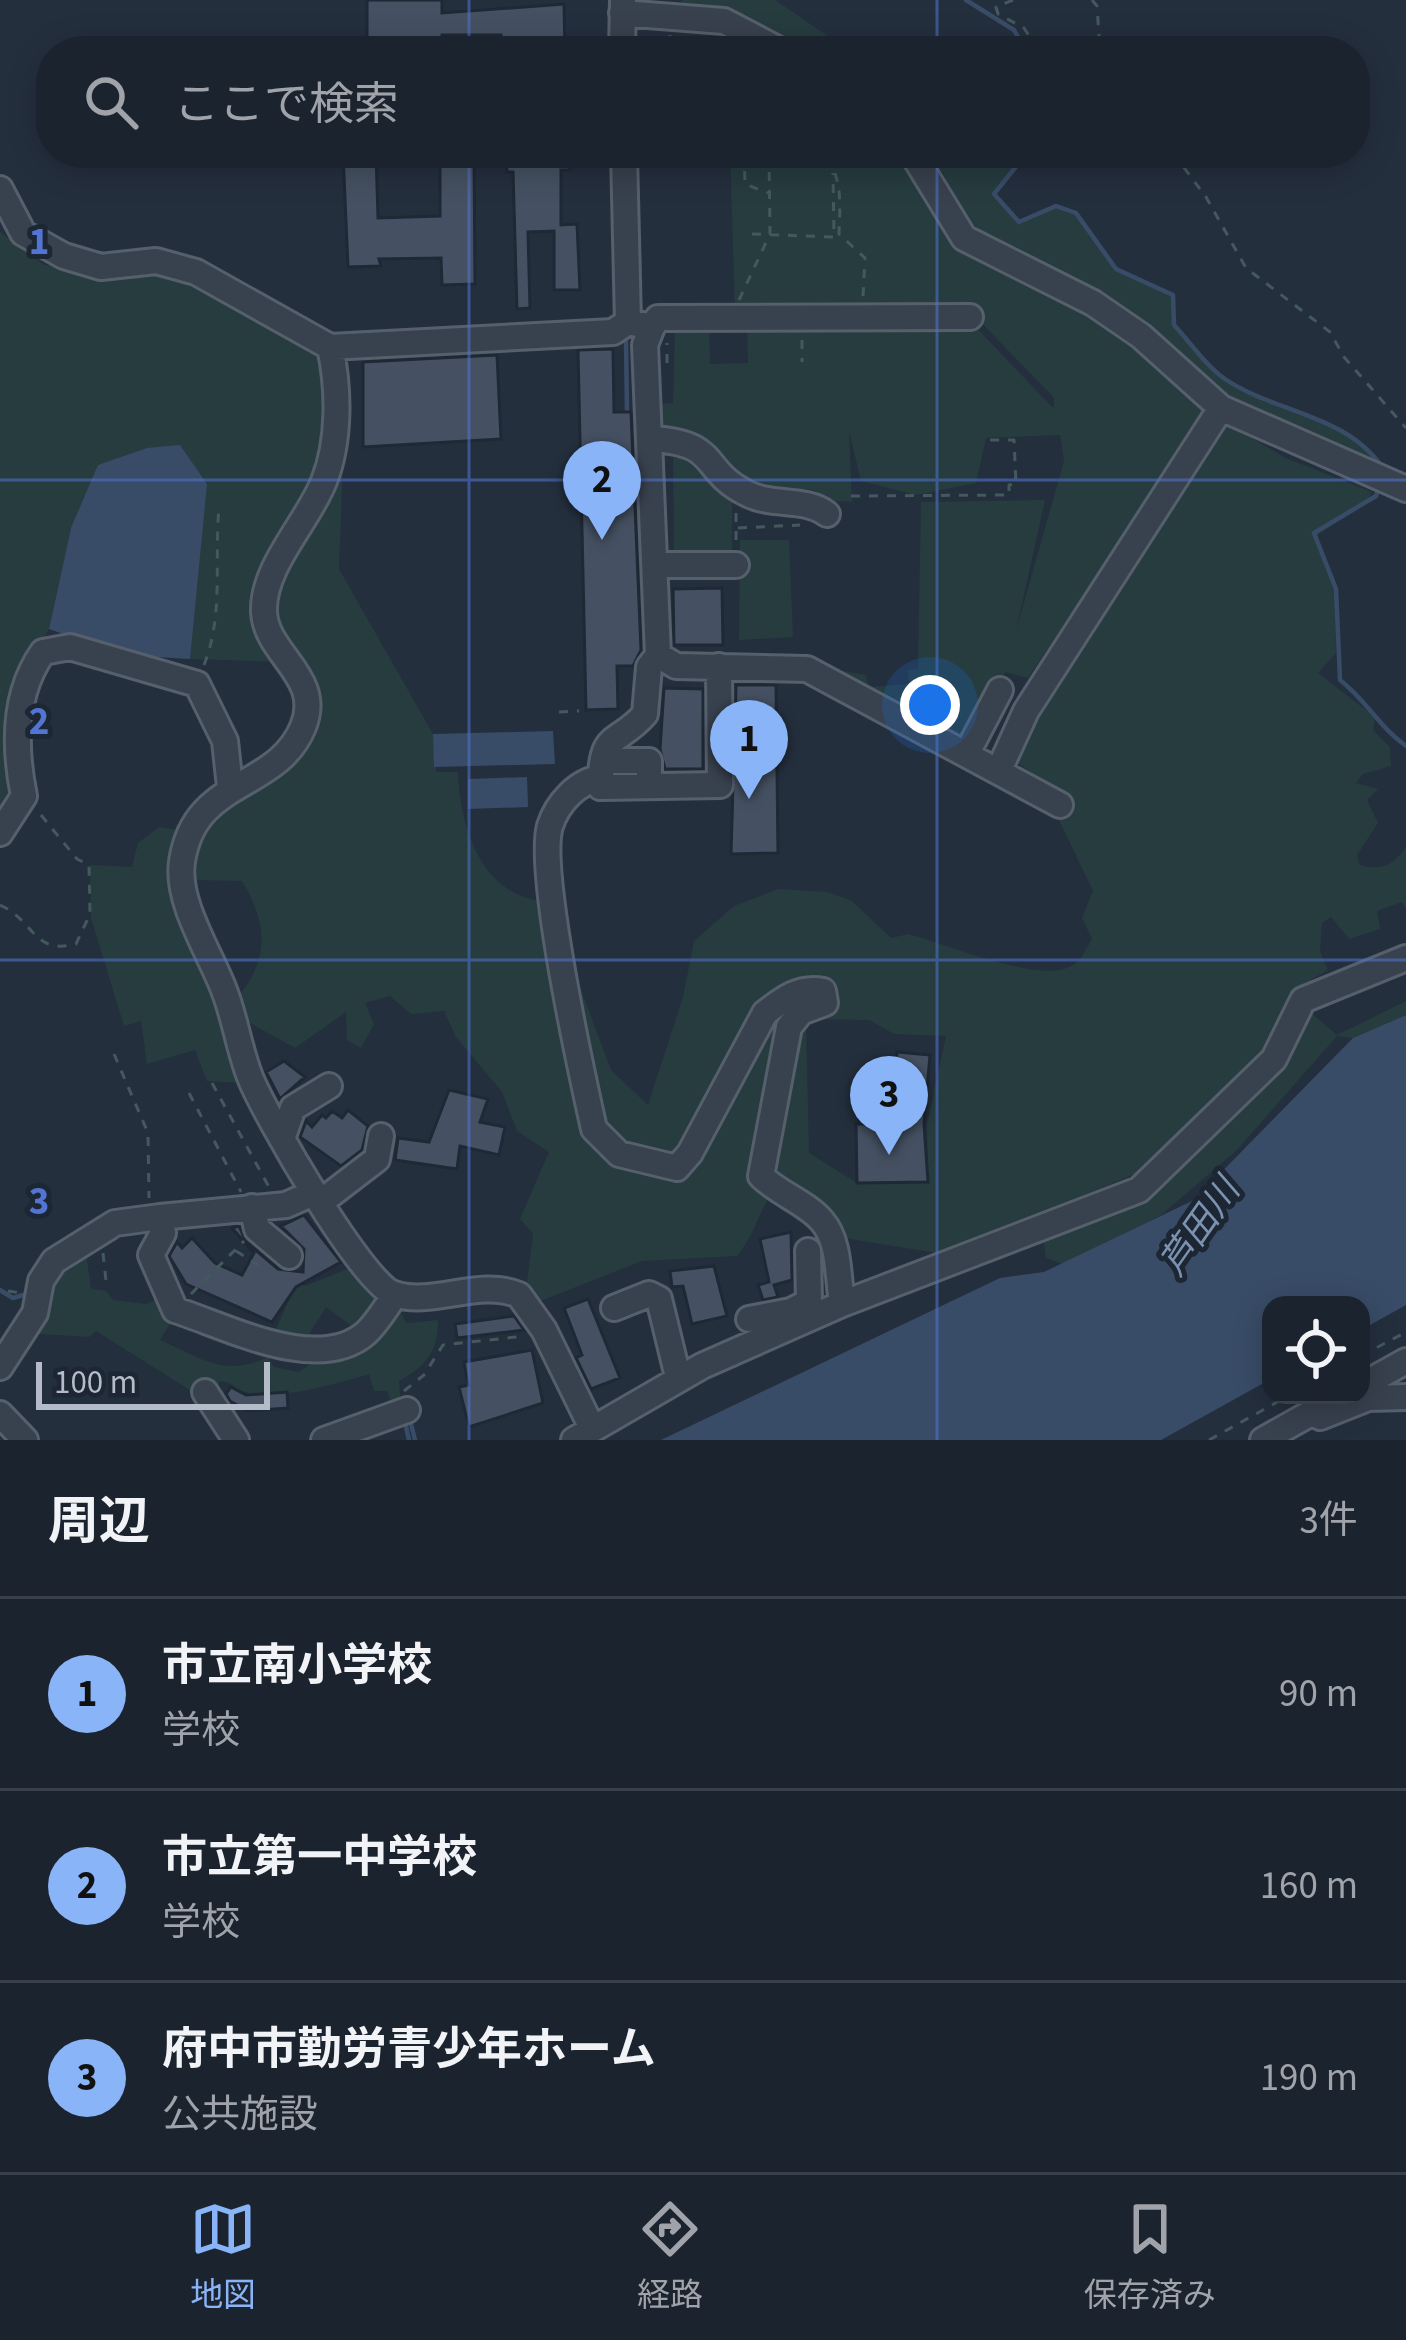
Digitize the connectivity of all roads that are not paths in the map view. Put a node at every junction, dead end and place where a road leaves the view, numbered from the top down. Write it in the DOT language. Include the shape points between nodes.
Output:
graph roads {
  1 [pos="622,6"];
  2 [pos="752,36"];
  3 [pos="625,168"];
  4 [pos="922,168"];
  5 [pos="0,189"];
  6 [pos="970,317"];
  7 [pos="640,324"];
  8 [pos="330,347"];
  9 [pos="1221,408"];
  10 [pos="651,439"];
  11 [pos="1406,489"];
  12 [pos="821,519"];
  13 [pos="736,562"];
  14 [pos="656,565"];
  15 [pos="658,656"];
  16 [pos="719,666"];
  17 [pos="1000,690"];
  18 [pos="967,753"];
  19 [pos="607,769"];
  20 [pos="999,770"];
  21 [pos="230,787"];
  22 [pos="1060,805"];
  23 [pos="0,833"];
  24 [pos="1406,958"];
  25 [pos="329,1086"];
  26 [pos="381,1136"];
  27 [pos="282,1139"];
  28 [pos="317,1197"];
  29 [pos="257,1207"];
  30 [pos="157,1217"];
  31 [pos="808,1251"];
  32 [pos="289,1256"];
  33 [pos="677,1292"];
  34 [pos="395,1295"];
  35 [pos="797,1302"];
  36 [pos="842,1304"];
  37 [pos="614,1307"];
  38 [pos="749,1319"];
  39 [pos="667,1331"];
  40 [pos="1406,1361"];
  41 [pos="0,1366"];
  42 [pos="678,1377"];
  43 [pos="1370,1381"];
  44 [pos="205,1392"];
  45 [pos="1404,1392"];
  46 [pos="1332,1404"];
  47 [pos="407,1410"];
  48 [pos="0,1414"];
  49 [pos="1318,1414"];
  50 [pos="583,1434"];
  51 [pos="25,1440"];
  52 [pos="236,1440"];
  53 [pos="324,1440"];
  54 [pos="1263,1440"];
  55 [pos="1285,1440"];
  1 -- 2 [label="street" via="724,21"];
  3 -- 7 [label="street"];
  4 -- 9 [label="street" via="964,238 1093,303"];
  5 -- 8 [label="street" via="23,233 64,256 101,267 156,261 196,272"];
  6 -- 7 [label="street"];
  7 -- 8 [label="street"];
  7 -- 10 [label="street"];
  8 -- 21 [label="street" via="334,430 325,480 268,588 264,615 304,681 304,724 278,761"];
  9 -- 11 [label="street"];
  9 -- 20 [label="street" via="1026,711"];
  10 -- 12 [label="street" via="694,444 744,493 816,506"];
  10 -- 14 [label="street"];
  13 -- 14 [label="street"];
  14 -- 15 [label="street"];
  15 -- 16 [label="street" via="676,666"];
  15 -- 19 [label="street" via="649,667 645,714 601,752"];
  16 -- 18 [label="street" via="807,668"];
  16 -- 19 [label="street" via="720,785 600,787"];
  17 -- 18 [label="street"];
  18 -- 20 [label="street"];
  19 -- 36 [label="street" via="568,794 549,828 554,903 594,1129 620,1154 677,1168 766,1012 786,997 823,991 825,1003 789,1027 761,1176 820,1218 832,1236"];
  20 -- 22 [label="street"];
  21 -- 23 [label="street" via="225,741 197,684 70,647 43,652 20,702 24,796"];
  21 -- 27 [label="street" via="208,803 181,864 250,1078"];
  24 -- 36 [label="street" via="1303,1000 1274,1059 1138,1190"];
  25 -- 27 [label="street" via="293,1108"];
  26 -- 28 [label="street" via="376,1159"];
  27 -- 28 [label="street"];
  28 -- 29 [label="street"];
  28 -- 34 [label="street" via="378,1286"];
  29 -- 30 [label="street"];
  29 -- 32 [label="street"];
  30 -- 34 [label="street" via="164,1233 152,1255 174,1301 237,1323 309,1338 325,1351 364,1335"];
  30 -- 41 [label="street" via="115,1223 54,1261"];
  31 -- 35 [label="street"];
  33 -- 39 [label="street"];
  34 -- 50 [label="street" via="519,1295 544,1330"];
  35 -- 36 [label="street"];
  35 -- 38 [label="street"];
  35 -- 42 [label="street"];
  37 -- 39 [label="street" via="649,1294 659,1299"];
  39 -- 42 [label="street"];
  40 -- 43 [label="street"];
  42 -- 50 [label="street"];
  44 -- 52 [label="street"];
  45 -- 49 [label="street"];
  46 -- 49 [label="street"];
  47 -- 53 [label="street"];
  48 -- 51 [label="street"];
  49 -- 54 [label="street"];
  49 -- 55 [label="street"];
}
